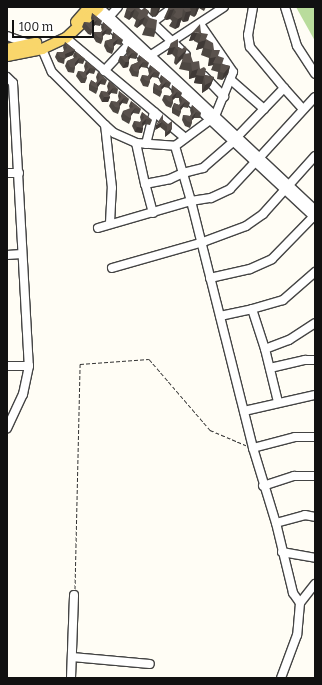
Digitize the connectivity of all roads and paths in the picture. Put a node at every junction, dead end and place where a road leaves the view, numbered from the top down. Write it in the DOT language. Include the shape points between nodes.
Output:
graph roads {
  1 [pos="118,7"];
  2 [pos="136,7"];
  3 [pos="174,7"];
  4 [pos="224,7"];
  5 [pos="253,7"];
  6 [pos="285,7"];
  7 [pos="93,8"];
  8 [pos="109,17"];
  9 [pos="153,22"];
  10 [pos="200,24"];
  11 [pos="7,36"];
  12 [pos="66,38"];
  13 [pos="174,41"];
  14 [pos="129,44"];
  15 [pos="31,45"];
  16 [pos="42,49"];
  17 [pos="15,50"];
  18 [pos="151,55"];
  19 [pos="7,56"];
  20 [pos="104,71"];
  21 [pos="315,74"];
  22 [pos="7,77"];
  23 [pos="231,80"];
  24 [pos="284,88"];
  25 [pos="224,97"];
  26 [pos="315,97"];
  27 [pos="264,109"];
  28 [pos="303,110"];
  29 [pos="154,112"];
  30 [pos="213,118"];
  31 [pos="105,125"];
  32 [pos="186,138"];
  33 [pos="235,139"];
  34 [pos="136,143"];
  35 [pos="146,144"];
  36 [pos="175,146"];
  37 [pos="315,156"];
  38 [pos="257,160"];
  39 [pos="7,173"];
  40 [pos="19,173"];
  41 [pos="183,173"];
  42 [pos="145,184"];
  43 [pos="286,187"];
  44 [pos="190,201"];
  45 [pos="153,212"];
  46 [pos="314,215"];
  47 [pos="110,223"];
  48 [pos="98,228"];
  49 [pos="203,242"];
  50 [pos="7,254"];
  51 [pos="22,254"];
  52 [pos="112,268"];
  53 [pos="315,272"];
  54 [pos="210,278"];
  55 [pos="252,309"];
  56 [pos="220,316"];
  57 [pos="315,323"];
  58 [pos="265,349"];
  59 [pos="315,360"];
  60 [pos="7,366"];
  61 [pos="29,366"];
  62 [pos="270,368"];
  63 [pos="315,395"];
  64 [pos="278,402"];
  65 [pos="244,411"];
  66 [pos="7,428"];
  67 [pos="315,437"];
  68 [pos="253,448"];
  69 [pos="315,476"];
  70 [pos="263,486"];
  71 [pos="315,517"];
  72 [pos="276,523"];
  73 [pos="282,552"];
  74 [pos="315,558"];
  75 [pos="315,584"];
  76 [pos="74,595"];
  77 [pos="300,603"];
  78 [pos="72,657"];
  79 [pos="150,664"];
  80 [pos="71,678"];
  81 [pos="281,678"];
  1 -- 8 [label="street"];
  2 -- 9 [label="street"];
  3 -- 9 [label="street"];
  4 -- 10 [label="street"];
  5 -- 24 [label="street" via="248,35 250,47"];
  6 -- 21 [label="street" via="298,46"];
  7 -- 8 [label="street"];
  7 -- 12 [label="main road"];
  7 -- 14 [label="street"];
  7 -- 15 [label="main road" via="57,36"];
  8 -- 18 [label="street"];
  9 -- 13 [label="street"];
  10 -- 13 [label="street"];
  10 -- 23 [label="street" via="232,68"];
  11 -- 15 [label="street"];
  12 -- 16 [label="main road"];
  12 -- 20 [label="street"];
  13 -- 18 [label="street"];
  13 -- 25 [label="street"];
  14 -- 20 [label="street"];
  14 -- 30 [label="street"];
  15 -- 17 [label="main road"];
  16 -- 17 [label="main road"];
  16 -- 31 [label="street" via="52,72"];
  17 -- 19 [label="main road"];
  18 -- 30 [label="street"];
  20 -- 29 [label="street"];
  22 -- 40 [label="street" via="13,83"];
  23 -- 25 [label="street"];
  23 -- 27 [label="street"];
  24 -- 27 [label="street"];
  24 -- 28 [label="street"];
  25 -- 30 [label="street"];
  26 -- 28 [label="street"];
  27 -- 33 [label="street"];
  28 -- 38 [label="street"];
  29 -- 32 [label="street"];
  29 -- 35 [label="street"];
  30 -- 32 [label="street"];
  30 -- 33 [label="street"];
  31 -- 34 [label="street" via="114,133"];
  31 -- 47 [label="street" via="112,188"];
  32 -- 36 [label="street"];
  33 -- 38 [label="street"];
  33 -- 41 [label="street" via="210,164"];
  34 -- 35 [label="street"];
  34 -- 42 [label="street"];
  35 -- 36 [label="street"];
  36 -- 41 [label="street"];
  37 -- 43 [label="street"];
  38 -- 43 [label="street"];
  38 -- 44 [label="street" via="230,189 211,198"];
  39 -- 40 [label="street"];
  40 -- 51 [label="street"];
  41 -- 42 [label="street" via="170,179"];
  41 -- 44 [label="street"];
  42 -- 45 [label="street"];
  43 -- 46 [label="street"];
  43 -- 49 [label="street" via="263,214 250,223 236,231"];
  44 -- 45 [label="street"];
  44 -- 49 [label="street"];
  45 -- 47 [label="street"];
  46 -- 54 [label="street" via="272,259 250,269"];
  47 -- 48 [label="street"];
  49 -- 52 [label="street"];
  49 -- 54 [label="street"];
  50 -- 51 [label="street"];
  51 -- 61 [label="street"];
  53 -- 55 [label="street" via="283,300"];
  54 -- 56 [label="street"];
  55 -- 56 [label="street"];
  55 -- 58 [label="street"];
  56 -- 65 [label="street"];
  57 -- 58 [label="street" via="289,340"];
  58 -- 62 [label="street"];
  59 -- 62 [label="street"];
  60 -- 61 [label="street"];
  61 -- 66 [label="street" via="22,394"];
  62 -- 64 [label="street"];
  63 -- 64 [label="street"];
  64 -- 65 [label="street"];
  65 -- 68 [label="street"];
  67 -- 68 [label="street" via="295,437"];
  68 -- 70 [label="street"];
  68 -- 76 [label="path" via="210,430 149,359 80,364"];
  69 -- 70 [label="street" via="294,476"];
  70 -- 72 [label="street"];
  71 -- 72 [label="street" via="305,515"];
  72 -- 73 [label="street"];
  73 -- 74 [label="street"];
  73 -- 77 [label="street" via="293,593"];
  75 -- 77 [label="street"];
  76 -- 78 [label="street"];
  77 -- 81 [label="street" via="297,635"];
  78 -- 79 [label="street"];
  78 -- 80 [label="street"];
}
